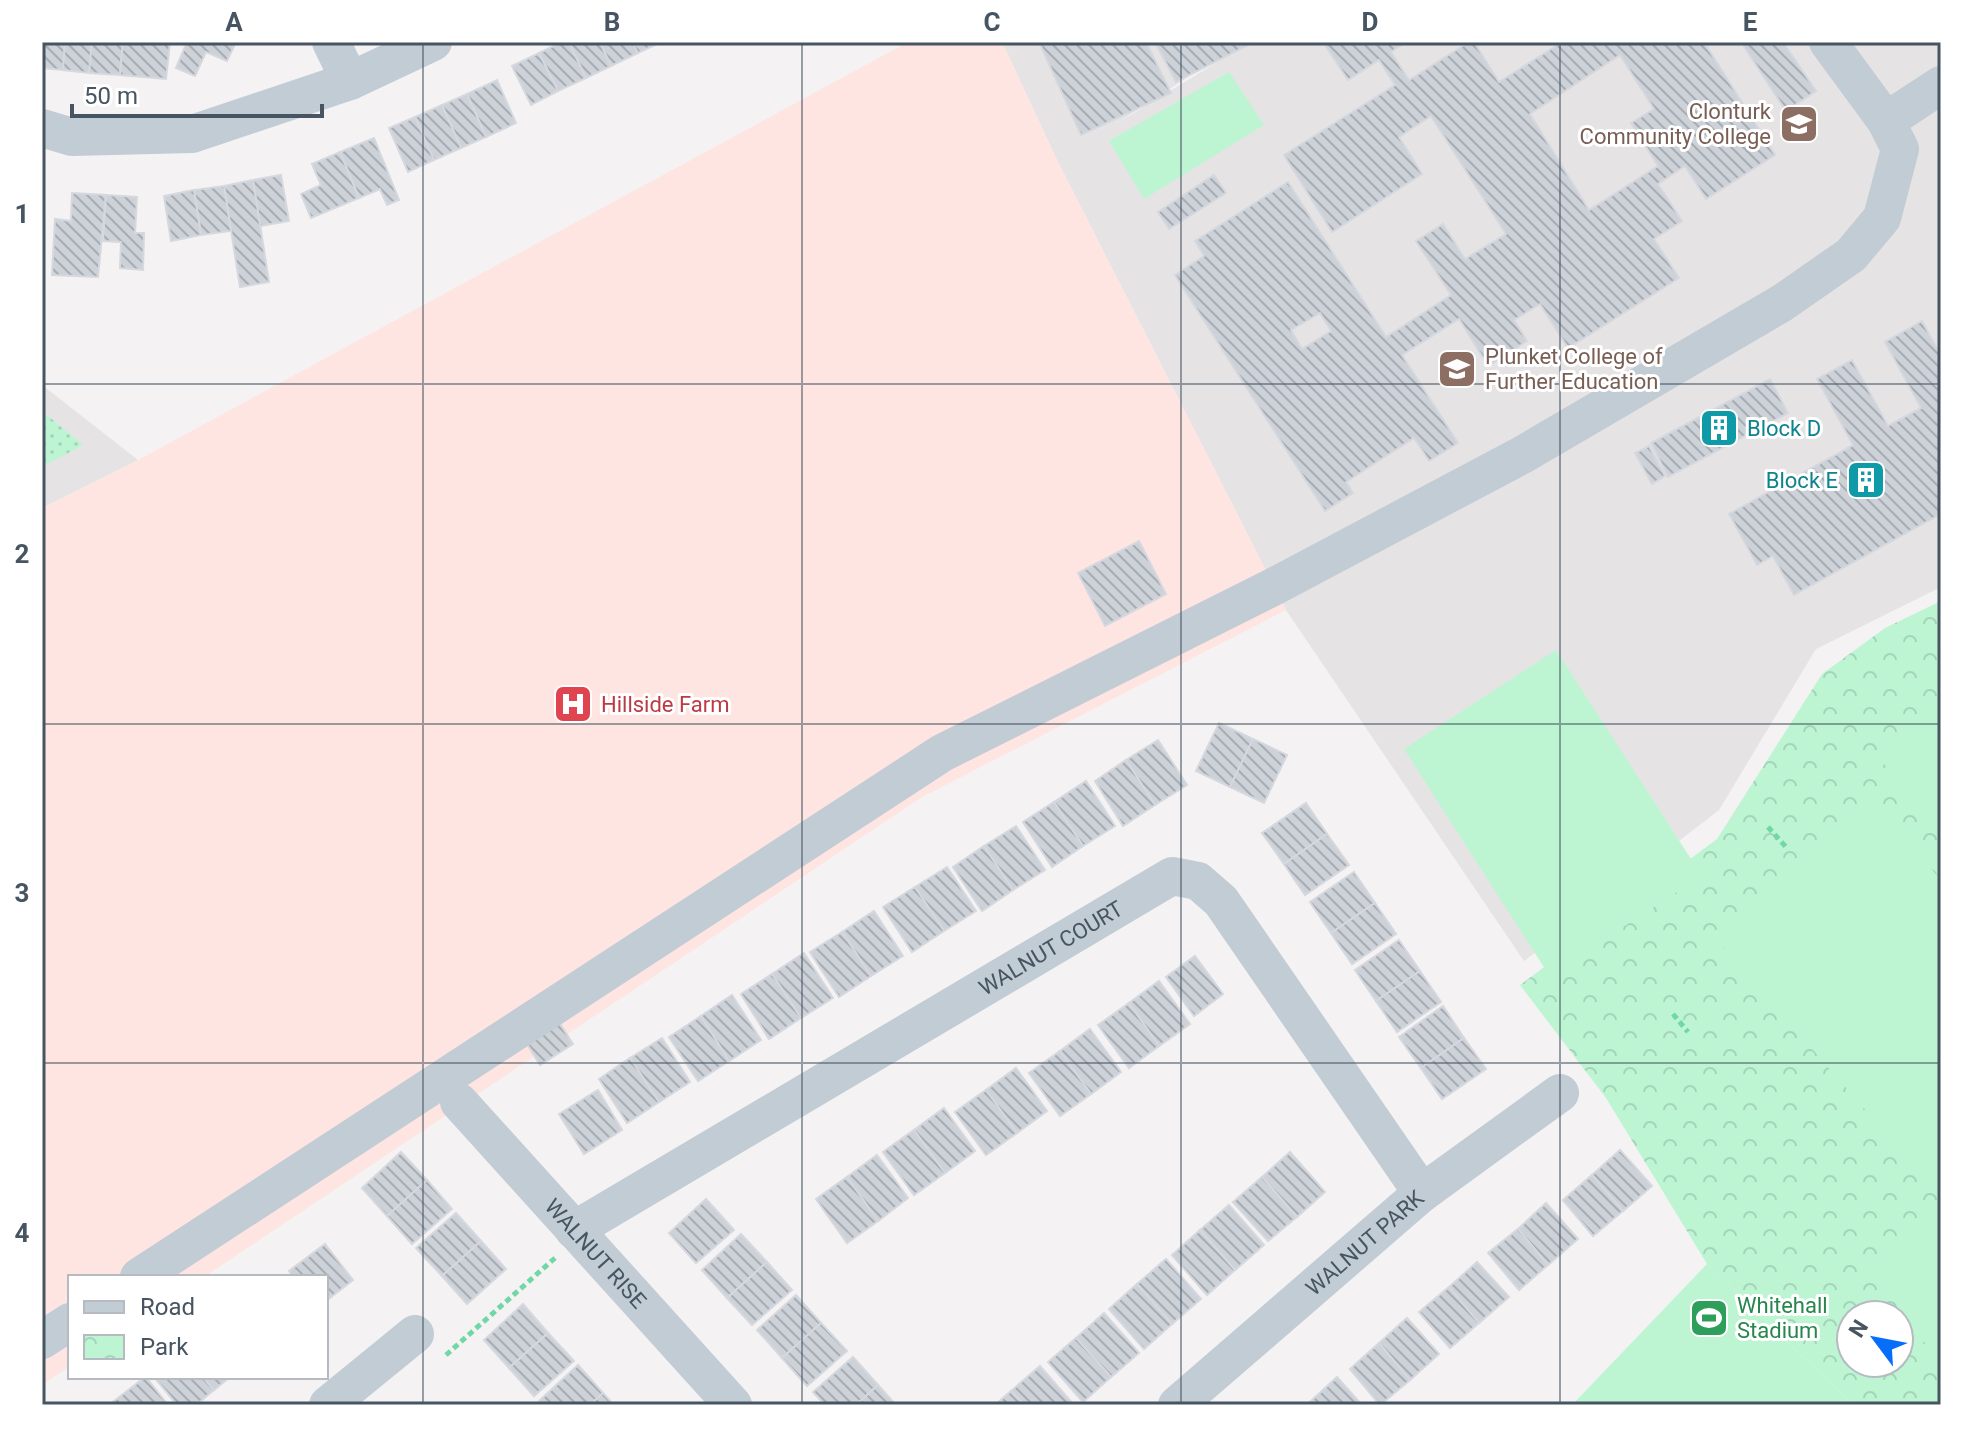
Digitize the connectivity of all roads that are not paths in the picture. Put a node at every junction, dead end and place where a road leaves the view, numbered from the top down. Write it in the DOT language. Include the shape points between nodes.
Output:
graph roads {
  1 [pos="331,42"];
  2 [pos="433,42"];
  3 [pos="1828,42"];
  4 [pos="350,81"];
  5 [pos="1941,85"];
  6 [pos="1886,121"];
  7 [pos="42,128"];
  8 [pos="1560,1093"];
  9 [pos="459,1102"];
  10 [pos="1422,1193"];
  11 [pos="566,1242"];
  12 [pos="142,1275"];
  13 [pos="68,1323"];
  14 [pos="42,1340"];
  15 [pos="427,1348"];
  16 [pos="328,1405"];
  17 [pos="733,1405"];
  18 [pos="1177,1405"];
  1 -- 4 [label="street"];
  2 -- 4 [label="street"];
  3 -- 6 [label="street"];
  4 -- 7 [label="street" via="192,134 72,137"];
  5 -- 6 [label="street"];
  6 -- 12 [label="street" via="1900,149 1882,218 1851,255 1782,303 1522,455 942,753"];
  8 -- 10 [label="street, WALNUT PARK"];
  9 -- 11 [label="street, WALNUT RISE"];
  10 -- 11 [label="street, WALNUT COURT" via="1221,901 1198,881 1172,876"];
  10 -- 18 [label="street, WALNUT PARK"];
  11 -- 17 [label="street, WALNUT RISE"];
  13 -- 14 [label="street"];
  15 -- 16 [label="street"];
}
